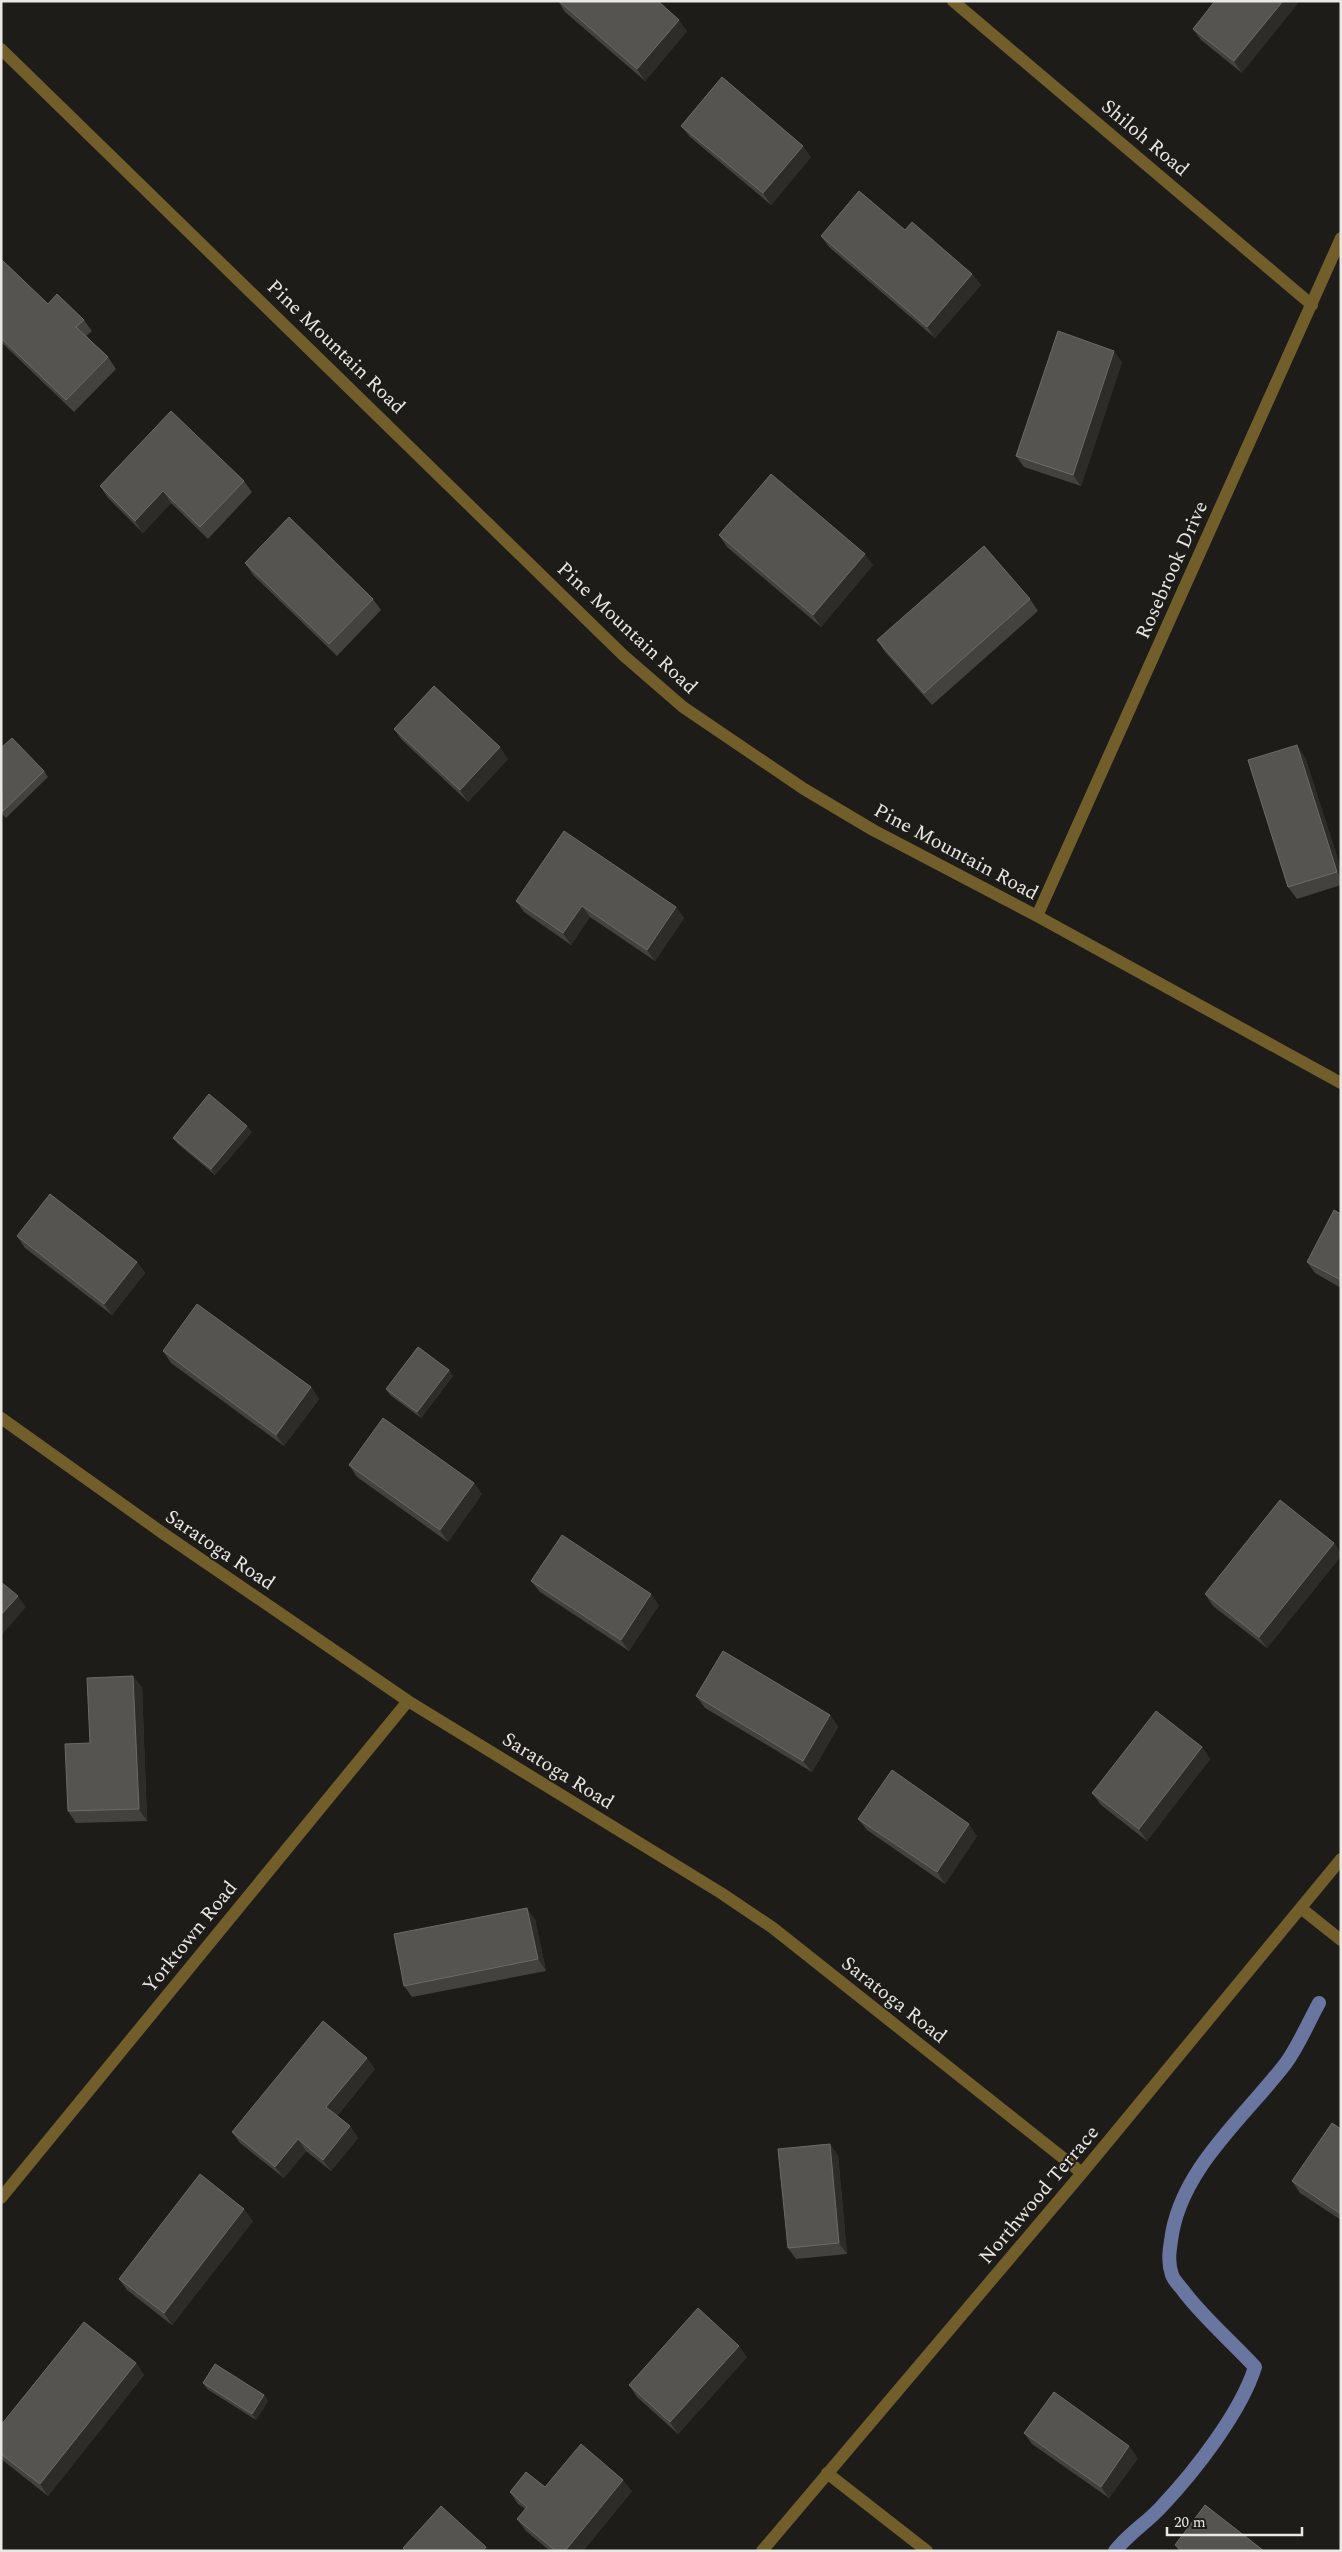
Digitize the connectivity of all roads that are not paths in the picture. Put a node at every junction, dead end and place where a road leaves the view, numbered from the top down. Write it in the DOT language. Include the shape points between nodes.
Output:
graph roads {
  1 [pos="953,1"];
  2 [pos="1,49"];
  3 [pos="1341,238"];
  4 [pos="1312,305"];
  5 [pos="1037,916"];
  6 [pos="1341,1082"];
  7 [pos="1,1418"];
  8 [pos="408,1701"];
  9 [pos="1341,1859"];
  10 [pos="1302,1909"];
  11 [pos="1341,1940"];
  12 [pos="1082,2174"];
  13 [pos="1,2198"];
  14 [pos="827,2473"];
  15 [pos="762,2551"];
  16 [pos="927,2551"];
  1 -- 4 [label="street, Shiloh Road"];
  2 -- 5 [label="street, Pine Mountain Road" via="623,655 683,707 804,789 873,830"];
  3 -- 4 [label="street, Rosebrook Drive"];
  4 -- 5 [label="street, Rosebrook Drive"];
  5 -- 6 [label="street, Pine Mountain Road"];
  7 -- 8 [label="street, Saratoga Road"];
  8 -- 12 [label="street, Saratoga Road" via="773,1928"];
  8 -- 13 [label="street, Yorktown Road"];
  9 -- 10 [label="street, Northwood Terrace"];
  10 -- 11 [label="street"];
  10 -- 12 [label="street, Northwood Terrace"];
  12 -- 14 [label="street, Northwood Terrace"];
  14 -- 15 [label="street, Northwood Terrace"];
  14 -- 16 [label="street"];
}
